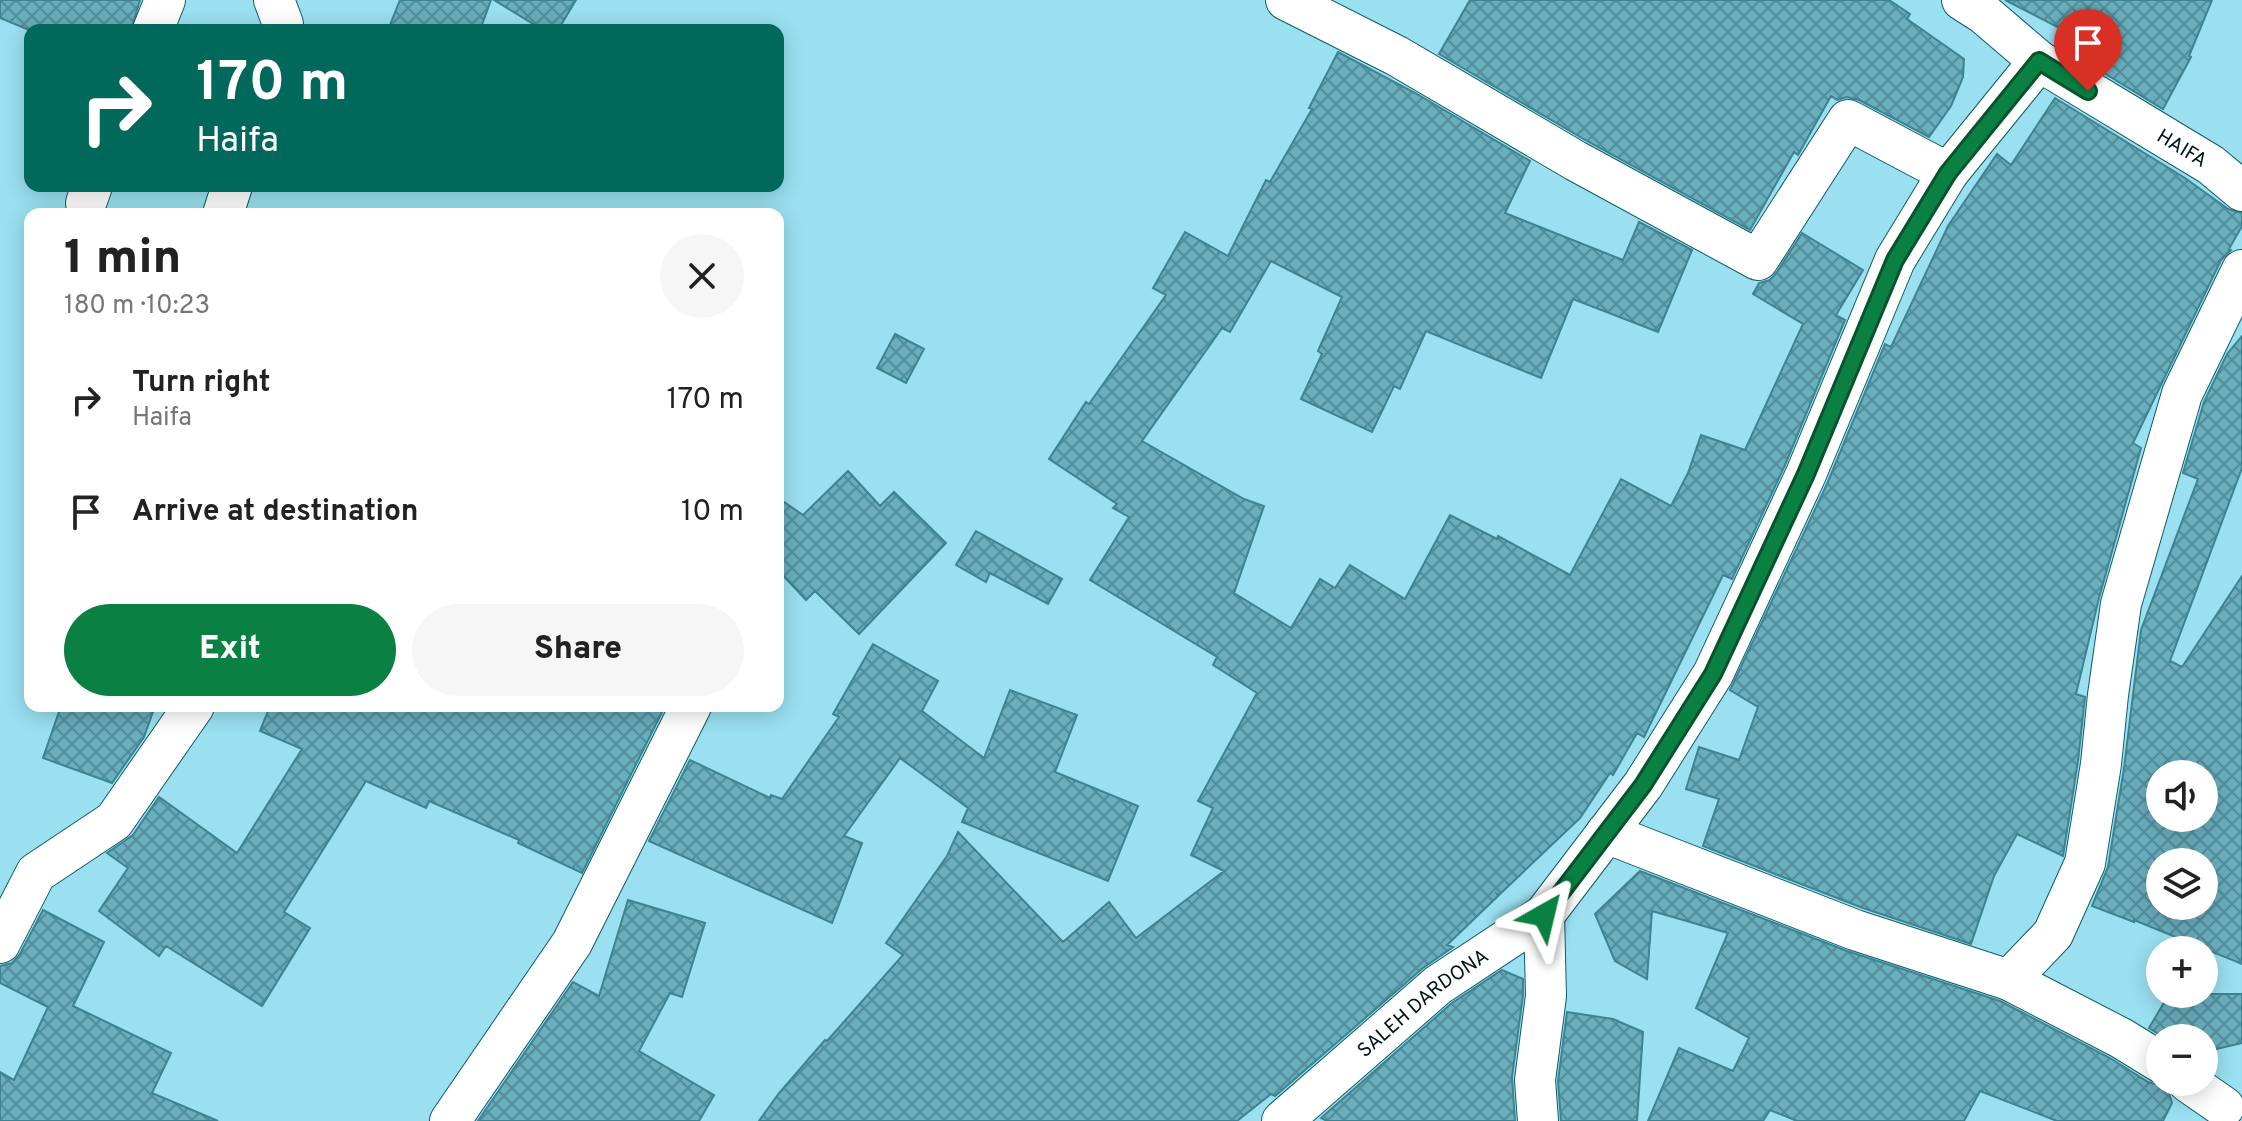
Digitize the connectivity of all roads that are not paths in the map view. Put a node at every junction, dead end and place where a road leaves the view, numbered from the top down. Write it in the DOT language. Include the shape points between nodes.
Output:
graph roads {
  1 [pos="165,0"];
  2 [pos="274,0"];
  3 [pos="1286,0"];
  4 [pos="1979,5"];
  5 [pos="155,24"];
  6 [pos="283,24"];
  7 [pos="2039,61"];
  8 [pos="1948,173"];
  9 [pos="2242,191"];
  10 [pos="2242,270"];
  11 [pos="190,712"];
  12 [pos="688,712"];
  13 [pos="1606,833"];
  14 [pos="1544,915"];
  15 [pos="0,943"];
  16 [pos="2009,980"];
  17 [pos="2146,1053"];
  18 [pos="2207,1096"];
  19 [pos="2227,1111"];
  20 [pos="450,1121"];
  21 [pos="1282,1121"];
  22 [pos="1538,1121"];
  1 -- 5 [label="street"];
  2 -- 6 [label="street"];
  3 -- 8 [label="street" via="1397,56 1758,260 1848,120"];
  4 -- 7 [label="street, HAIFA"];
  7 -- 8 [label="street, SALEH DARDONA"];
  7 -- 9 [label="street, HAIFA" via="2211,165"];
  8 -- 13 [label="street, SALEH DARDONA" via="1895,260 1806,474 1713,674"];
  10 -- 16 [label="street" via="2182,394 2121,604 2085,863 2053,934"];
  11 -- 15 [label="street" via="114,821 36,873"];
  12 -- 20 [label="street" via="572,943"];
  13 -- 14 [label="street, SALEH DARDONA"];
  13 -- 16 [label="street" via="1855,930"];
  14 -- 21 [label="street, SALEH DARDONA" via="1438,985"];
  14 -- 22 [label="street" via="1546,996 1535,1080"];
  16 -- 17 [label="street"];
  18 -- 19 [label="street"];
}
